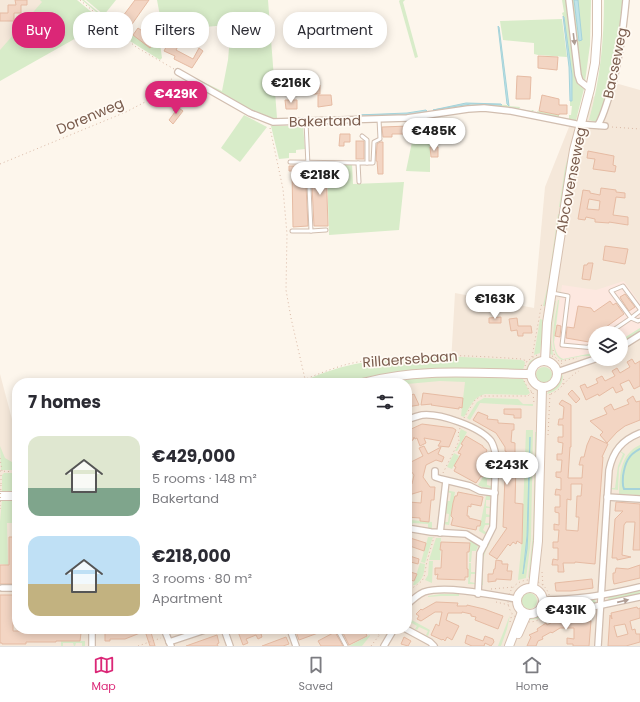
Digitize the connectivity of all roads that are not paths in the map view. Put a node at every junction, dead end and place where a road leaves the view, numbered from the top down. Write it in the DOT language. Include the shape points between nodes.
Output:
graph roads {
  1 [pos="569,0"];
  2 [pos="597,0"];
  3 [pos="626,0"];
  4 [pos="178,72"];
  5 [pos="590,89"];
  6 [pos="379,119"];
  7 [pos="306,122"];
  8 [pos="582,124"];
  9 [pos="598,125"];
  10 [pos="605,126"];
  11 [pos="362,136"];
  12 [pos="290,162"];
  13 [pos="308,162"];
  14 [pos="358,163"];
  15 [pos="368,163"];
  16 [pos="359,182"];
  17 [pos="326,230"];
  18 [pos="311,231"];
  19 [pos="292,232"];
  20 [pos="552,293"];
  21 [pos="640,310"];
  22 [pos="632,318"];
  23 [pos="640,320"];
  24 [pos="620,326"];
  25 [pos="640,335"];
  26 [pos="628,343"];
  27 [pos="588,348"];
  28 [pos="545,361"];
  29 [pos="588,361"];
  30 [pos="557,372"];
  31 [pos="530,374"];
  32 [pos="386,378"];
  33 [pos="542,388"];
  34 [pos="412,418"];
  35 [pos="640,433"];
  36 [pos="435,471"];
  37 [pos="444,480"];
  38 [pos="495,493"];
  39 [pos="0,496"];
  40 [pos="12,496"];
  41 [pos="607,497"];
  42 [pos="640,499"];
  43 [pos="412,529"];
  44 [pos="438,532"];
  45 [pos="484,545"];
  46 [pos="533,587"];
  47 [pos="640,587"];
  48 [pos="2,588"];
  49 [pos="12,588"];
  50 [pos="478,594"];
  51 [pos="601,596"];
  52 [pos="640,597"];
  53 [pos="516,599"];
  54 [pos="412,600"];
  55 [pos="543,603"];
  56 [pos="600,606"];
  57 [pos="524,613"];
  58 [pos="412,632"];
  59 [pos="92,634"];
  60 [pos="166,634"];
  61 [pos="195,634"];
  62 [pos="226,634"];
  63 [pos="292,634"];
  64 [pos="339,634"];
  65 [pos="391,634"];
  66 [pos="170,644"];
  67 [pos="92,646"];
  68 [pos="230,646"];
  69 [pos="296,646"];
  70 [pos="346,646"];
  71 [pos="384,646"];
  72 [pos="434,646"];
  73 [pos="510,646"];
  74 [pos="598,646"];
  1 -- 5 [label="street, one-way" via="578,75 580,81"];
  2 -- 5 [label="street, Abcovenseweg" via="596,46"];
  3 -- 9 [label="street, Bacseweg" via="617,70"];
  4 -- 7 [label="street, Bakertand" via="250,113 270,121"];
  5 -- 8 [label="street, Abcovenseweg"];
  6 -- 7 [label="street, Bakertand"];
  6 -- 8 [label="street, Bakertand" via="408,118 484,108"];
  6 -- 15 [label="lane" via="380,139 374,142 373,163"];
  7 -- 13 [label="lane"];
  8 -- 9 [label="street"];
  8 -- 20 [label="street, Abcovenseweg" via="571,164"];
  9 -- 10 [label="street"];
  11 -- 15 [label="lane" via="367,140"];
  12 -- 13 [label="lane"];
  13 -- 14 [label="lane"];
  13 -- 18 [label="lane"];
  14 -- 15 [label="lane"];
  14 -- 16 [label="lane"];
  17 -- 18 [label="lane"];
  18 -- 19 [label="lane"];
  20 -- 27 [label="lane" via="568,296 562,345"];
  20 -- 28 [label="street, Abcovenseweg"];
  21 -- 22 [label="lane"];
  21 -- 22 [label="lane" via="623,286 611,291"];
  22 -- 23 [label="lane"];
  22 -- 24 [label="lane"];
  25 -- 26 [label="street"];
  28 -- 30 [label="street" via="553,364"];
  28 -- 31 [label="street" via="536,363"];
  29 -- 30 [label="street"];
  30 -- 33 [label="street" via="552,385"];
  31 -- 32 [label="street, Rillaersebaan" via="460,372"];
  31 -- 33 [label="street" via="534,384"];
  33 -- 46 [label="street" via="538,541"];
  34 -- 38 [label="street" via="421,415 447,417 484,435 491,442 496,456"];
  35 -- 41 [label="street" via="626,439 611,459"];
  36 -- 37 [label="street" via="435,477"];
  37 -- 38 [label="street"];
  37 -- 44 [label="street"];
  38 -- 45 [label="street" via="493,527"];
  39 -- 40 [label="street"];
  41 -- 42 [label="street"];
  41 -- 51 [label="street"];
  43 -- 44 [label="street"];
  44 -- 45 [label="street" via="466,534"];
  45 -- 50 [label="street" via="480,553"];
  46 -- 53 [label="street" via="524,588"];
  46 -- 55 [label="street" via="540,592"];
  47 -- 51 [label="street"];
  48 -- 49 [label="street"];
  50 -- 53 [label="street"];
  50 -- 54 [label="street" via="430,591"];
  51 -- 55 [label="street"];
  51 -- 56 [label="street"];
  56 -- 52 [label="street, one-way"];
  53 -- 57 [label="street" via="516,604"];
  55 -- 56 [label="street" via="576,607"];
  55 -- 57 [label="street" via="536,613"];
  56 -- 74 [label="street"];
  57 -- 73 [label="street"];
  58 -- 72 [label="street"];
  59 -- 67 [label="street"];
  60 -- 66 [label="street"];
  61 -- 66 [label="street"];
  62 -- 68 [label="street"];
  63 -- 69 [label="street"];
  64 -- 70 [label="lane"];
  65 -- 71 [label="street"];
}
